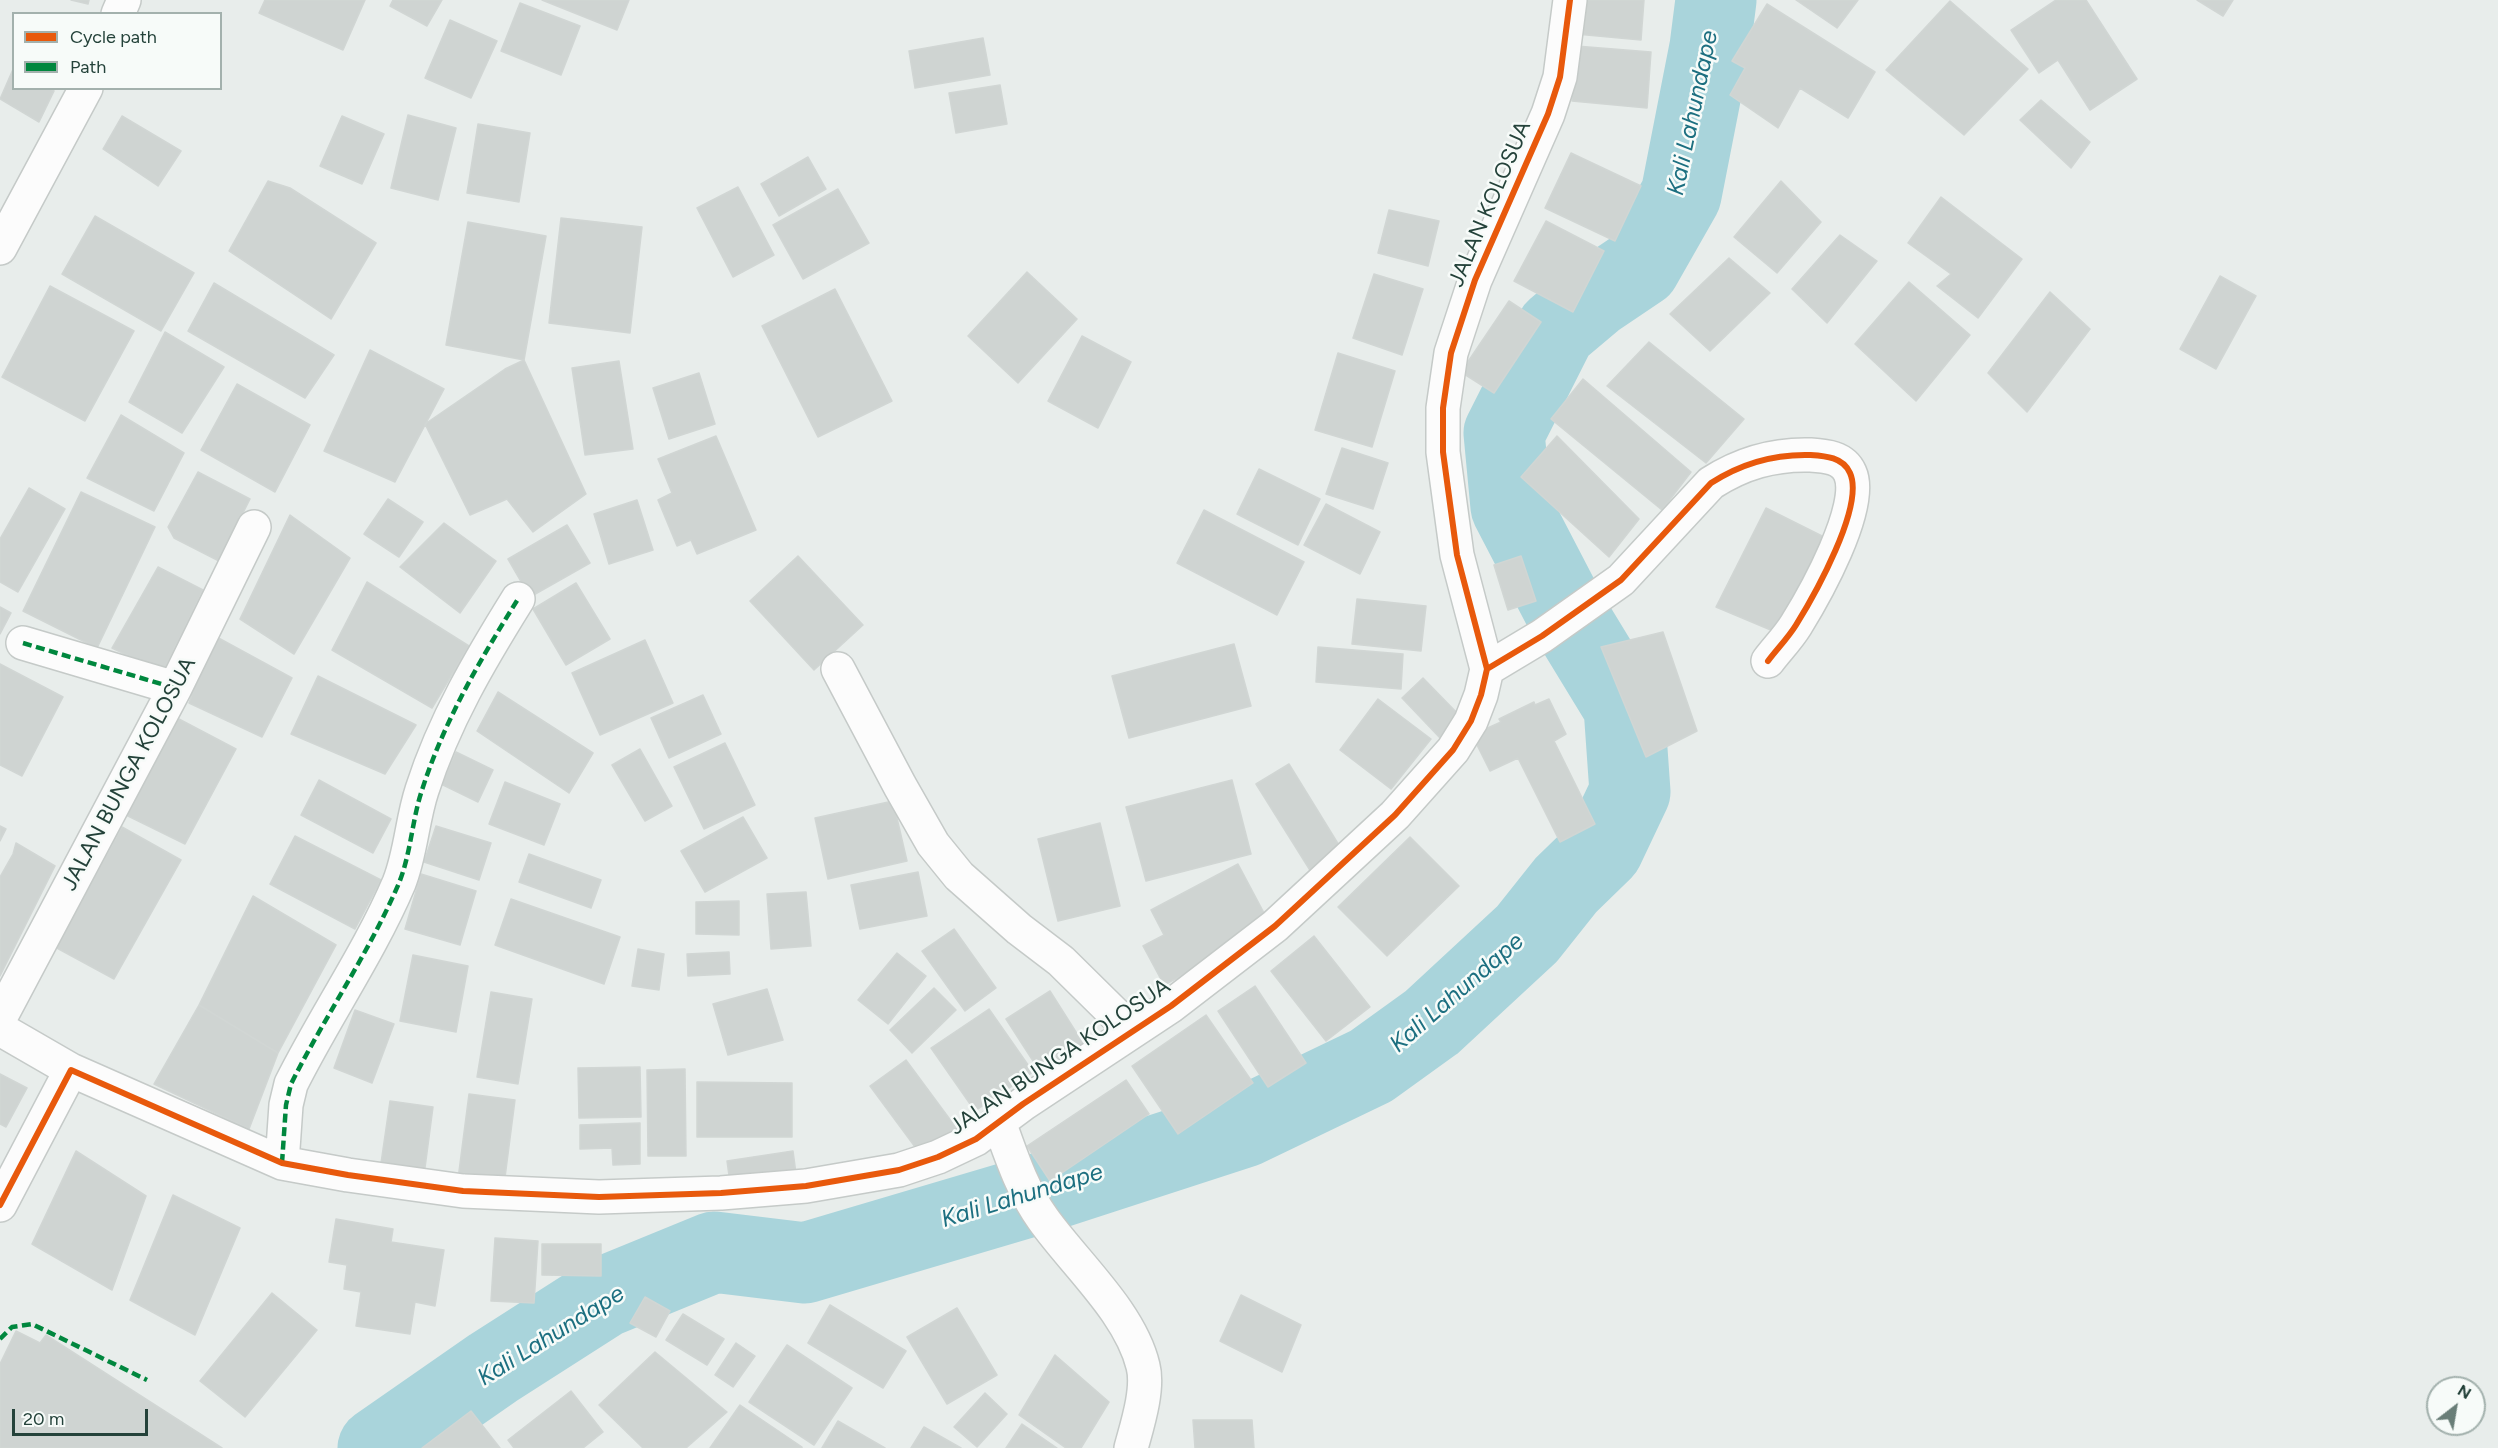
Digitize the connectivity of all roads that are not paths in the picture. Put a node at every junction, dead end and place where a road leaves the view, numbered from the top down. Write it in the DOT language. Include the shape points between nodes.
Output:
graph roads {
  1 [pos="1569,0"];
  2 [pos="85,90"];
  3 [pos="0,248"];
  4 [pos="254,527"];
  5 [pos="518,599"];
  6 [pos="22,643"];
  7 [pos="1768,661"];
  8 [pos="838,669"];
  9 [pos="1487,669"];
  10 [pos="175,688"];
  11 [pos="0,1018"];
  12 [pos="0,1029"];
  13 [pos="1132,1031"];
  14 [pos="71,1070"];
  15 [pos="999,1122"];
  16 [pos="282,1163"];
  17 [pos="0,1205"];
  18 [pos="1131,1448"];
  1 -- 9 [label="street, JALAN KOLOSUA" via="1560,77 1548,114 1475,280 1451,354 1443,408 1443,452 1457,555"];
  2 -- 3 [label="street"];
  4 -- 10 [label="street, JALAN BUNGA KOLOSUA"];
  5 -- 16 [label="street" via="472,673 443,733 422,791 400,881 291,1084"];
  6 -- 10 [label="street"];
  7 -- 9 [label="street" via="1795,627 1840,539 1853,487 1850,473 1835,459 1800,455 1771,459 1738,467 1711,483 1621,580"];
  8 -- 13 [label="street" via="928,835 959,876 1061,961"];
  9 -- 13 [label="street, JALAN BUNGA KOLOSUA" via="1471,721 1453,750 1395,815 1275,926"];
  10 -- 11 [label="street, JALAN BUNGA KOLOSUA"];
  12 -- 14 [label="street, JALAN BUNGA KOLOSUA"];
  13 -- 15 [label="street, JALAN BUNGA KOLOSUA"];
  14 -- 16 [label="street, JALAN BUNGA KOLOSUA"];
  14 -- 17 [label="street"];
  15 -- 16 [label="street, JALAN BUNGA KOLOSUA" via="976,1139 899,1170 806,1186 721,1193 599,1197 463,1191"];
  15 -- 18 [label="street" via="1016,1169 1042,1217 1113,1307 1134,1341 1144,1368 1142,1401"];
}
